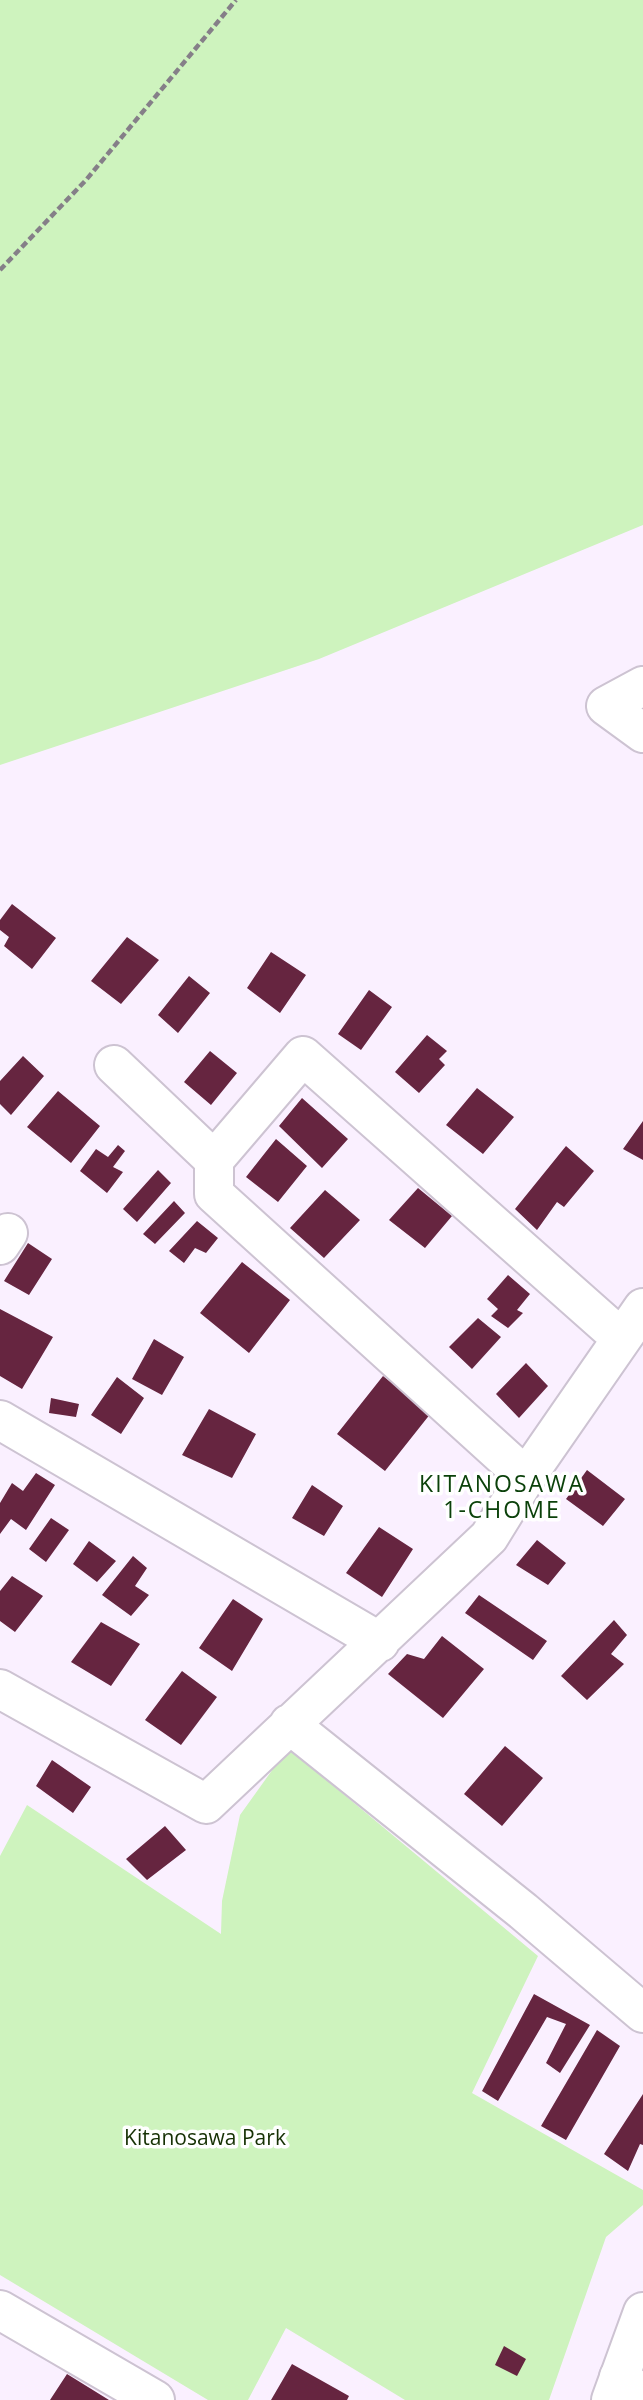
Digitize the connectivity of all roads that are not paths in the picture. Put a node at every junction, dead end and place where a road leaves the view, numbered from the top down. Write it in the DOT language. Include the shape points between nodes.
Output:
graph roads {
  1 [pos="643,686"];
  2 [pos="643,733"];
  3 [pos="114,1065"];
  4 [pos="214,1160"];
  5 [pos="643,1308"];
  6 [pos="621,1338"];
  7 [pos="0,1420"];
  8 [pos="526,1477"];
  9 [pos="380,1642"];
  10 [pos="0,1689"];
  11 [pos="289,1724"];
  12 [pos="643,2013"];
  13 [pos="0,2310"];
  14 [pos="643,2312"];
  15 [pos="624,2391"];
  16 [pos="155,2400"];
  1 -- 2 [label="street" via="606,706"];
  3 -- 4 [label="street"];
  4 -- 6 [label="street" via="303,1056"];
  4 -- 8 [label="street" via="215,1194"];
  5 -- 6 [label="street"];
  6 -- 8 [label="street"];
  7 -- 9 [label="street"];
  8 -- 9 [label="street" via="489,1537"];
  9 -- 11 [label="street"];
  10 -- 11 [label="street" via="206,1804"];
  11 -- 12 [label="street"];
  13 -- 16 [label="street"];
  14 -- 15 [label="street"];
}
